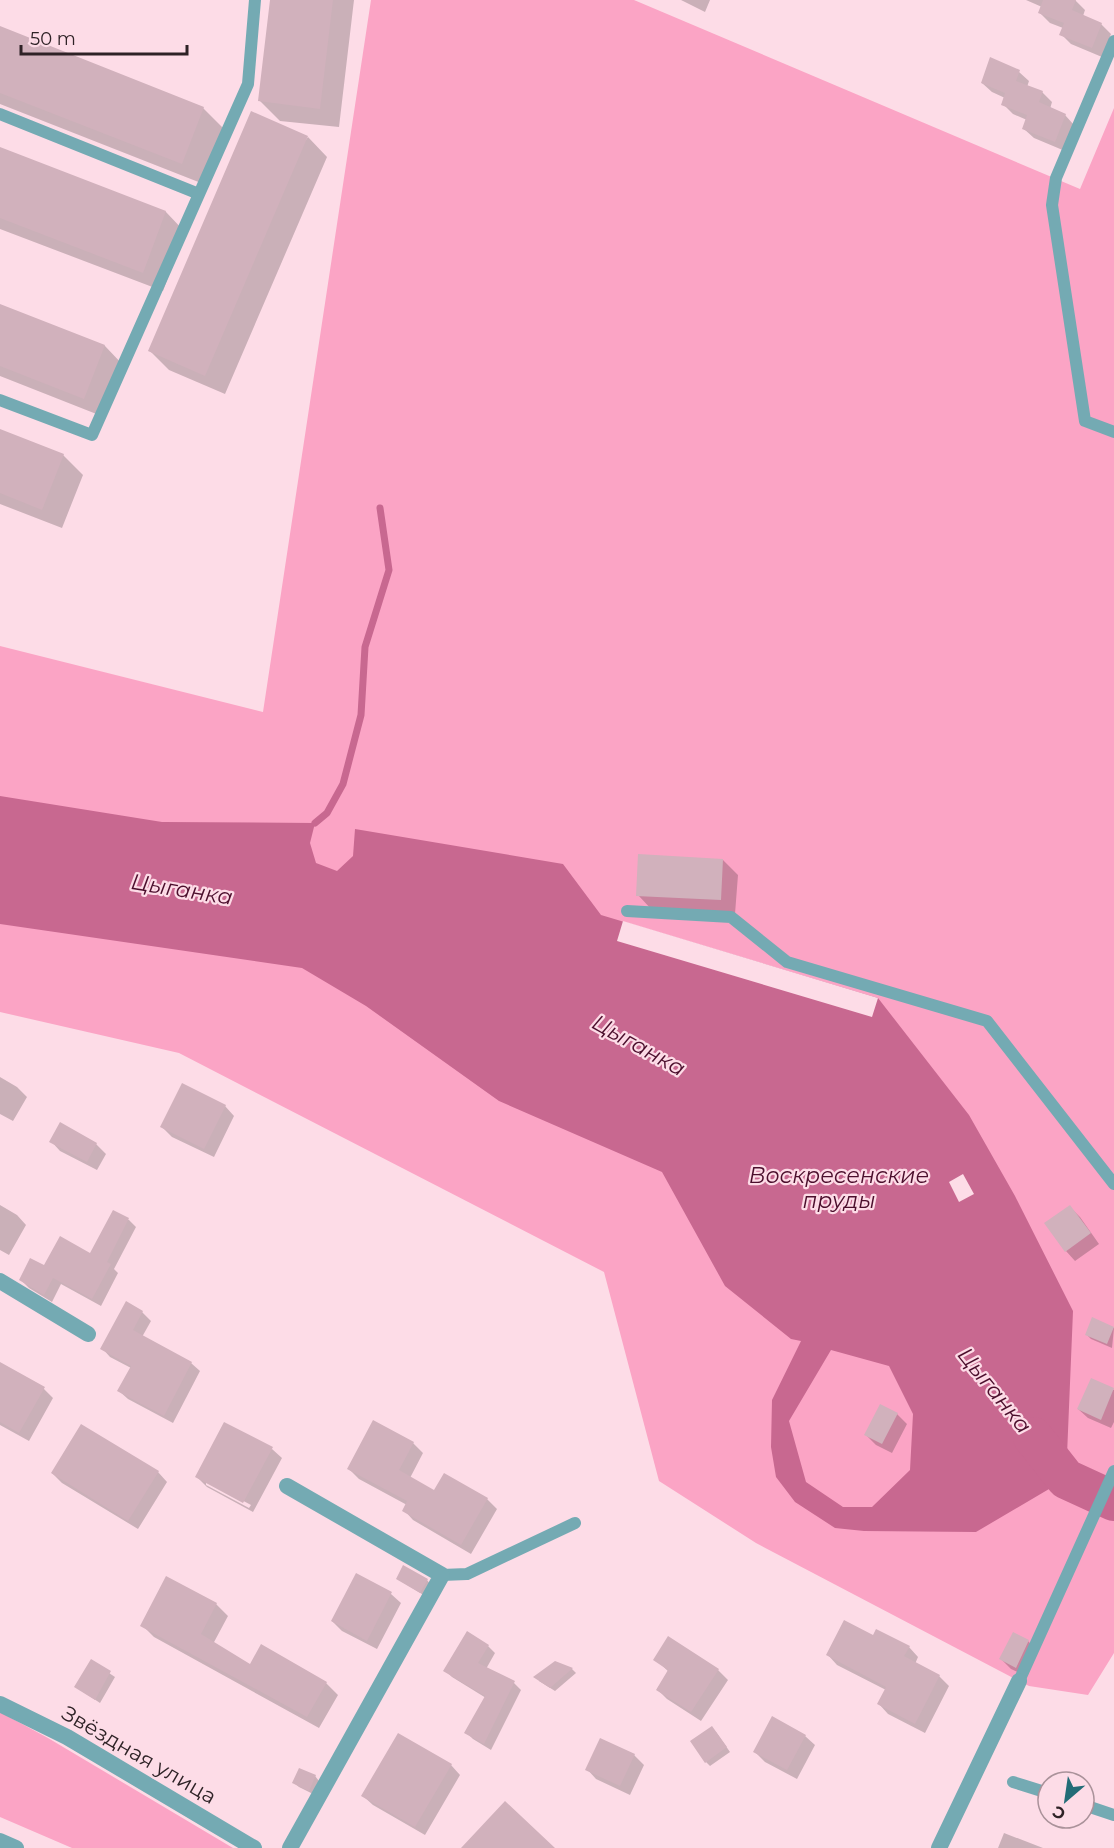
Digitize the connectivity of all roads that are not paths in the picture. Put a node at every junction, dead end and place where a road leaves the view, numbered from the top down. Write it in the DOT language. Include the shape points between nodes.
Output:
graph roads {
  1 [pos="255,0"];
  2 [pos="1114,41"];
  3 [pos="0,114"];
  4 [pos="199,194"];
  5 [pos="0,400"];
  6 [pos="1114,432"];
  7 [pos="627,911"];
  8 [pos="1114,1184"];
  9 [pos="0,1281"];
  10 [pos="88,1334"];
  11 [pos="1114,1471"];
  12 [pos="287,1486"];
  13 [pos="575,1523"];
  14 [pos="442,1575"];
  15 [pos="1019,1681"];
  16 [pos="0,1704"];
  17 [pos="1013,1782"];
  18 [pos="1036,1789"];
  19 [pos="1096,1809"];
  20 [pos="1114,1815"];
  21 [pos="0,1841"];
  22 [pos="16,1848"];
  23 [pos="254,1848"];
  24 [pos="290,1848"];
  25 [pos="939,1848"];
  1 -- 4 [label="lane" via="248,84"];
  2 -- 6 [label="lane" via="1056,178 1052,205 1085,421"];
  3 -- 4 [label="lane"];
  4 -- 5 [label="lane" via="92,435"];
  7 -- 8 [label="lane" via="730,917 787,962 987,1022"];
  9 -- 10 [label="street"];
  11 -- 15 [label="lane"];
  12 -- 14 [label="street"];
  13 -- 14 [label="lane" via="467,1574"];
  14 -- 24 [label="street"];
  15 -- 25 [label="street"];
  16 -- 23 [label="street, Звёздная улица" via="67,1737"];
  17 -- 18 [label="lane"];
  19 -- 20 [label="lane"];
  21 -- 22 [label="street"];
}
